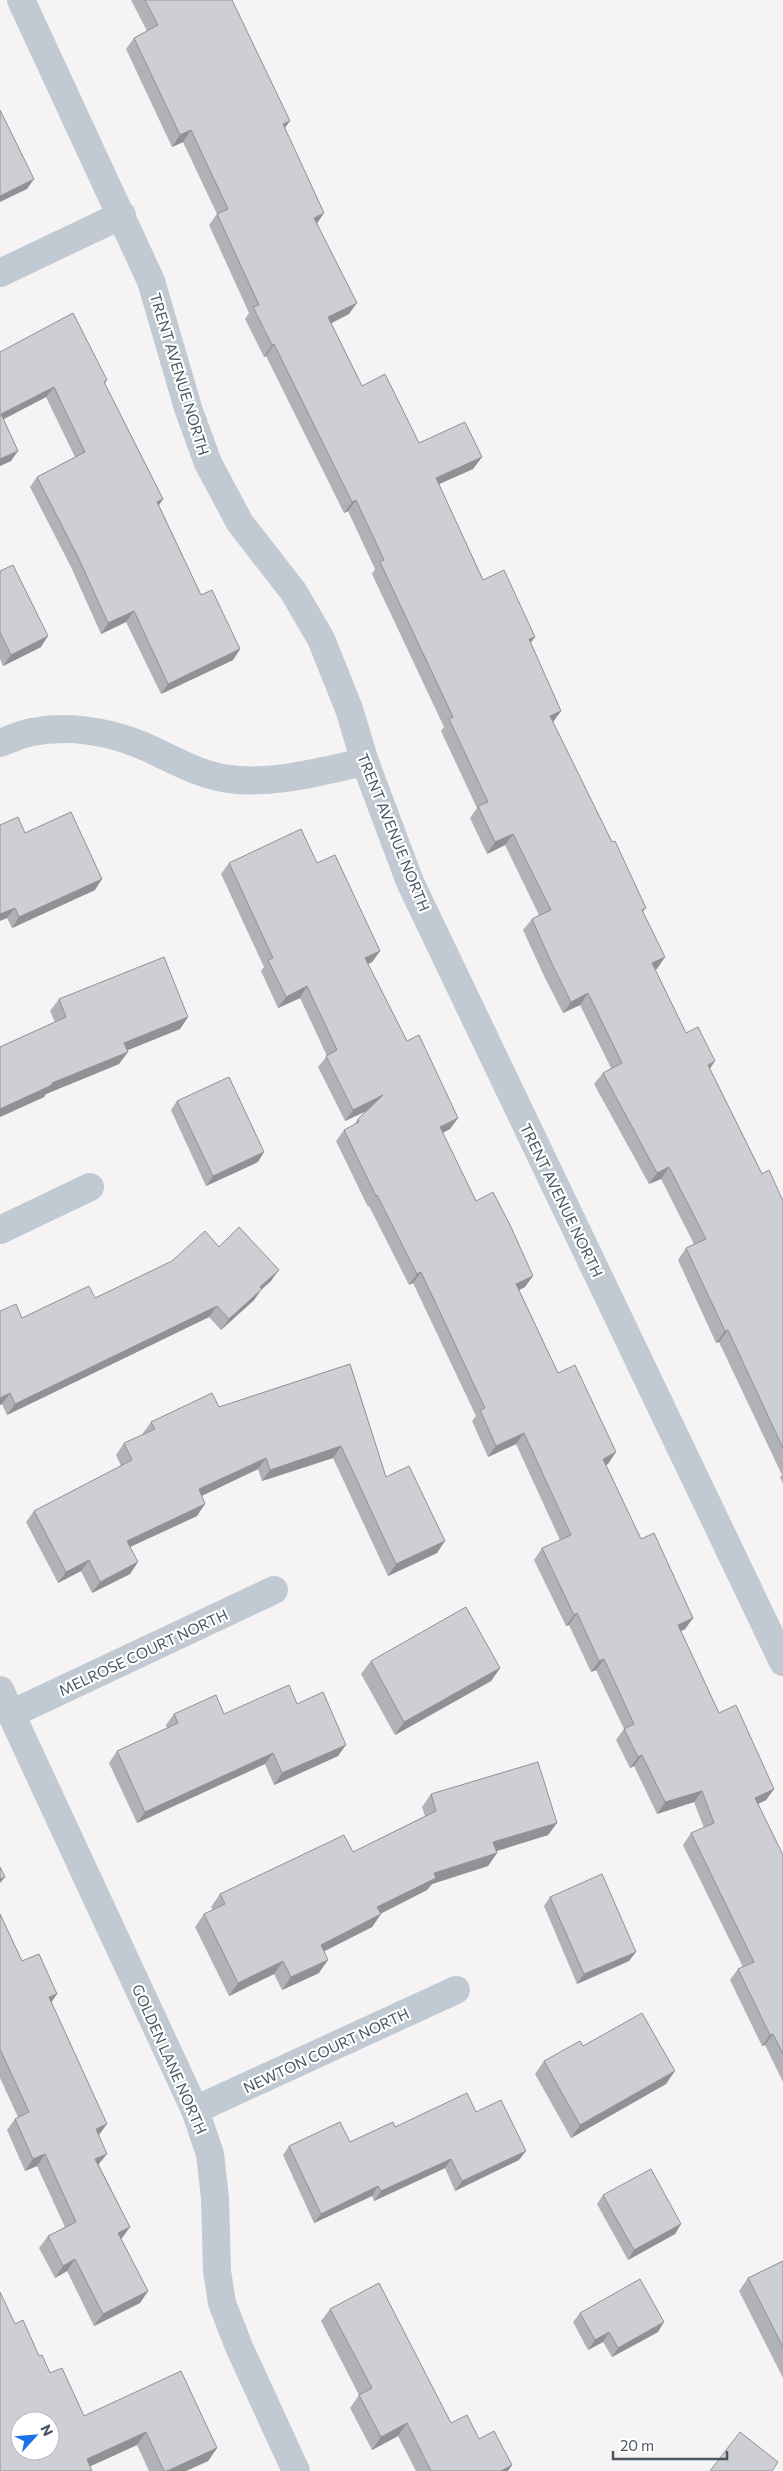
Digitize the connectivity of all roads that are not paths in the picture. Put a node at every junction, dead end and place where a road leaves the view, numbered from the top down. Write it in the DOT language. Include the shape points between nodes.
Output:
graph roads {
  1 [pos="21,0"];
  2 [pos="122,215"];
  3 [pos="0,273"];
  4 [pos="0,743"];
  5 [pos="365,762"];
  6 [pos="90,1187"];
  7 [pos="0,1230"];
  8 [pos="274,1590"];
  9 [pos="783,1662"];
  10 [pos="6,1702"];
  11 [pos="456,1990"];
  12 [pos="195,2110"];
  13 [pos="296,2471"];
  1 -- 2 [label="street, TRENT AVENUE NORTH"];
  2 -- 3 [label="street"];
  2 -- 5 [label="street, TRENT AVENUE NORTH" via="151,281 208,464 240,523 293,591 321,639 349,709"];
  4 -- 5 [label="street" via="31,732 71,728 108,734 140,744 196,770 228,779 262,780"];
  5 -- 9 [label="street, TRENT AVENUE NORTH" via="410,882"];
  6 -- 7 [label="street"];
  8 -- 10 [label="street, MELROSE COURT NORTH"];
  10 -- 12 [label="street, GOLDEN LANE NORTH"];
  11 -- 12 [label="street, NEWTON COURT NORTH"];
  12 -- 13 [label="street, GOLDEN LANE NORTH" via="210,2154 222,2303"];
}
